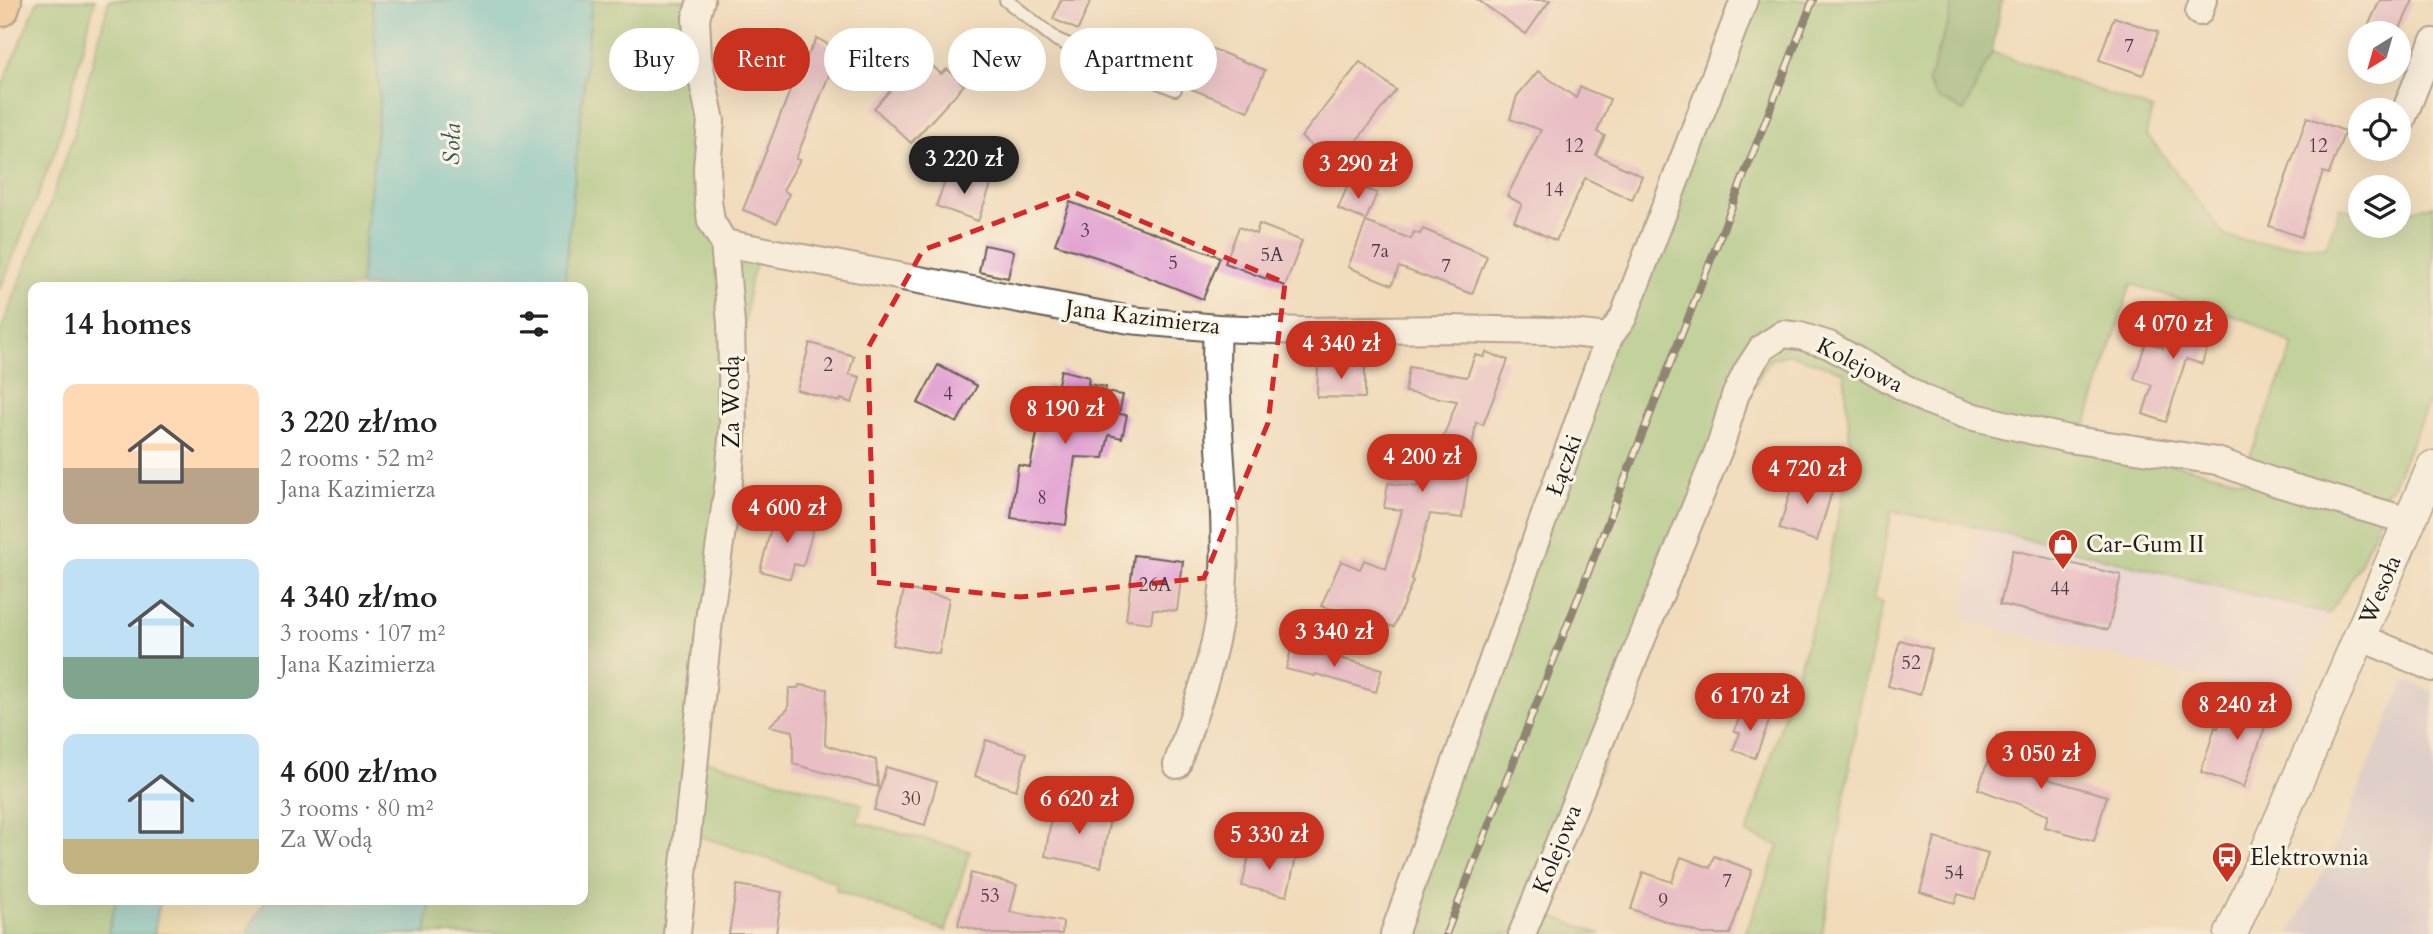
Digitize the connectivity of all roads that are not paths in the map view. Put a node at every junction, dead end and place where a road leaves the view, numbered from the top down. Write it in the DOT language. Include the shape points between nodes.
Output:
graph roads {
  1 [pos="2,0"];
  2 [pos="701,0"];
  3 [pos="1006,0"];
  4 [pos="1744,0"];
  5 [pos="0,7"];
  6 [pos="1060,41"];
  7 [pos="2433,43"];
  8 [pos="2411,98"];
  9 [pos="724,243"];
  10 [pos="1217,328"];
  11 [pos="1609,337"];
  12 [pos="2433,467"];
  13 [pos="2409,521"];
  14 [pos="2360,637"];
  15 [pos="2433,668"];
  16 [pos="1177,765"];
  17 [pos="677,934"];
  18 [pos="1394,934"];
  19 [pos="1522,934"];
  20 [pos="2231,934"];
  1 -- 5 [label="main road"];
  2 -- 9 [label="street, Za Wodą" via="696,18 710,121 708,200 711,221"];
  3 -- 6 [label="lane"];
  4 -- 11 [label="street, Łączki" via="1623,318"];
  7 -- 8 [label="street"];
  9 -- 10 [label="street, Jana Kazimierza" via="1130,320"];
  9 -- 17 [label="street, Za Wodą" via="733,424"];
  10 -- 11 [label="street, Jana Kazimierza" via="1551,331"];
  10 -- 16 [label="street" via="1223,590 1209,665"];
  11 -- 18 [label="street, Łączki"];
  12 -- 13 [label="street, Wesoła"];
  13 -- 14 [label="street, Wesoła"];
  13 -- 19 [label="street, Kolejowa" via="2217,461 2068,439 1966,415 1926,400 1829,345 1783,334 1762,348 1735,396 1721,444"];
  14 -- 15 [label="street, Wesoła"];
  14 -- 20 [label="street, Wesoła"];
}
